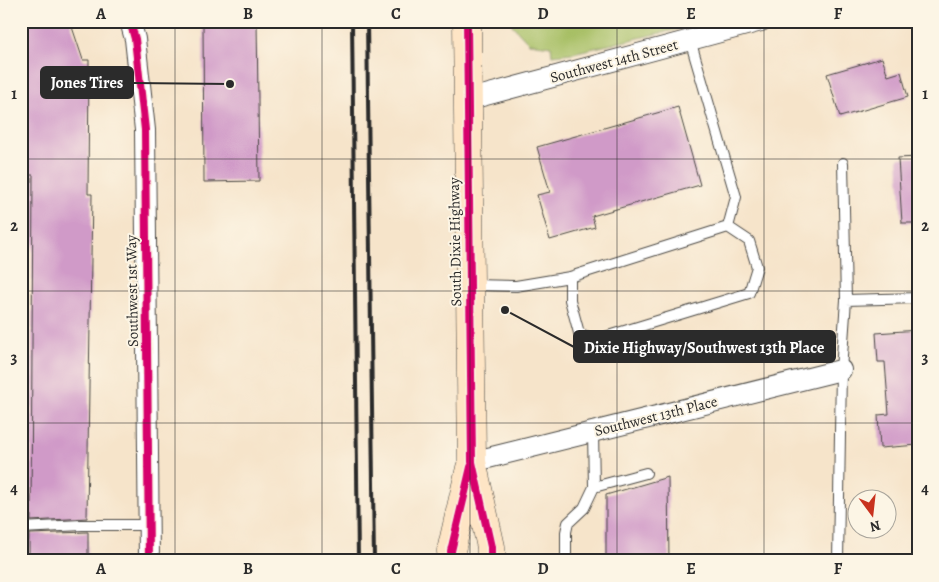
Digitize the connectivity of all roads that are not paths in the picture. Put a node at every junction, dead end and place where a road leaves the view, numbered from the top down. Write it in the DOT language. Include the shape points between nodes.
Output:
graph roads {
  1 [pos="130,21"];
  2 [pos="466,21"];
  3 [pos="760,21"];
  4 [pos="690,40"];
  5 [pos="468,100"];
  6 [pos="843,163"];
  7 [pos="728,227"];
  8 [pos="570,277"];
  9 [pos="469,285"];
  10 [pos="918,298"];
  11 [pos="846,300"];
  12 [pos="841,370"];
  13 [pos="593,432"];
  14 [pos="472,462"];
  15 [pos="646,473"];
  16 [pos="594,487"];
  17 [pos="148,526"];
  18 [pos="21,528"];
  19 [pos="149,561"];
  20 [pos="452,561"];
  21 [pos="491,561"];
  22 [pos="566,561"];
  23 [pos="838,561"];
  1 -- 17 [label="street, Southwest 1st Way" via="145,130"];
  2 -- 5 [label="main road, South Dixie Highway"];
  3 -- 4 [label="street, Southwest 14th Street"];
  4 -- 5 [label="street, Southwest 14th Street"];
  4 -- 7 [label="lane" via="736,197"];
  5 -- 9 [label="main road, South Dixie Highway"];
  6 -- 11 [label="lane"];
  7 -- 8 [label="lane"];
  7 -- 8 [label="lane" via="749,241 757,267 749,293 595,340 579,333 570,300"];
  8 -- 9 [label="lane" via="516,286"];
  9 -- 14 [label="main road, South Dixie Highway"];
  10 -- 11 [label="lane"];
  11 -- 12 [label="lane"];
  12 -- 13 [label="street, Southwest 13th Place"];
  12 -- 23 [label="lane"];
  13 -- 14 [label="street, Southwest 13th Place"];
  13 -- 16 [label="lane"];
  14 -- 20 [label="main road, South Dixie Highway"];
  14 -- 21 [label="main road, South Dixie Highway" via="491,547"];
  15 -- 16 [label="lane"];
  16 -- 22 [label="lane" via="584,508 568,523"];
  17 -- 18 [label="lane"];
  17 -- 19 [label="street, Southwest 1st Way"];
}
